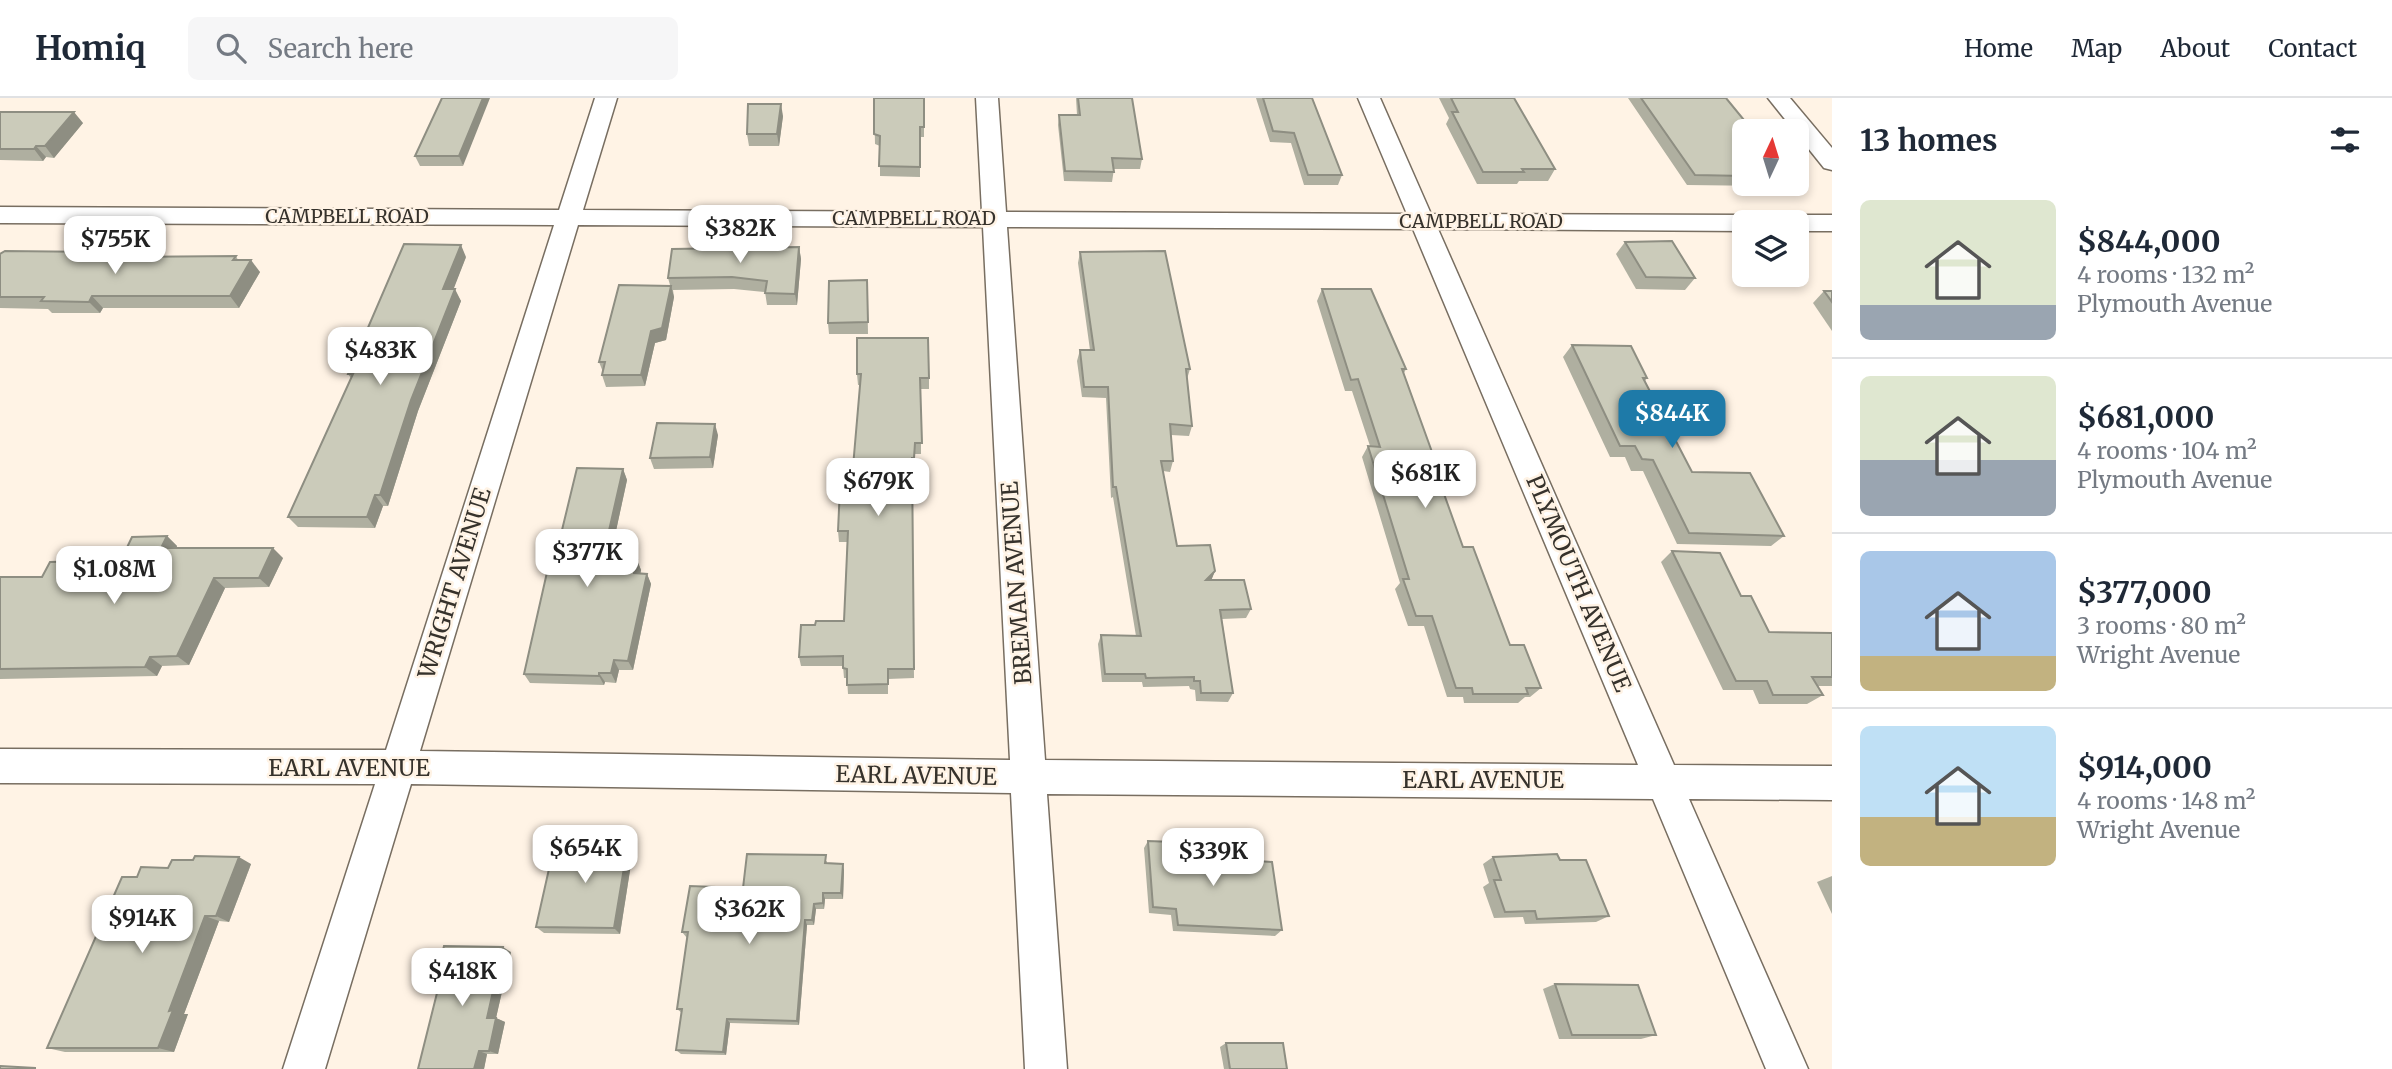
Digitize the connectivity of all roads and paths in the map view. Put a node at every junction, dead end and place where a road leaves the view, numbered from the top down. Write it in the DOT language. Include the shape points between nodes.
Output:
graph roads {
  1 [pos="606,98"];
  2 [pos="987,98"];
  3 [pos="1370,98"];
  4 [pos="1779,98"];
  5 [pos="1832,163"];
  6 [pos="0,215"];
  7 [pos="567,217"];
  8 [pos="993,219"];
  9 [pos="1424,220"];
  10 [pos="1732,223"];
  11 [pos="1809,223"];
  12 [pos="1832,223"];
  13 [pos="0,766"];
  14 [pos="398,767"];
  15 [pos="1029,777"];
  16 [pos="1663,780"];
  17 [pos="1832,783"];
  18 [pos="304,1069"];
  19 [pos="1046,1069"];
  20 [pos="1787,1069"];
  1 -- 7 [label="street, WRIGHT AVENUE"];
  2 -- 8 [label="street, BREMAN AVENUE"];
  3 -- 9 [label="street, PLYMOUTH AVENUE"];
  4 -- 5 [label="street"];
  6 -- 7 [label="street, CAMPBELL ROAD"];
  7 -- 8 [label="street, CAMPBELL ROAD"];
  7 -- 14 [label="street, WRIGHT AVENUE"];
  8 -- 9 [label="street, CAMPBELL ROAD"];
  8 -- 15 [label="street, BREMAN AVENUE"];
  9 -- 10 [label="street, CAMPBELL ROAD"];
  9 -- 16 [label="street, PLYMOUTH AVENUE"];
  11 -- 12 [label="street"];
  13 -- 14 [label="street, EARL AVENUE"];
  14 -- 15 [label="street, EARL AVENUE"];
  14 -- 18 [label="street, WRIGHT AVENUE"];
  15 -- 16 [label="street, EARL AVENUE"];
  15 -- 19 [label="street, BREMAN AVENUE"];
  16 -- 17 [label="street, EARL AVENUE"];
  16 -- 20 [label="street, PLYMOUTH AVENUE"];
}
